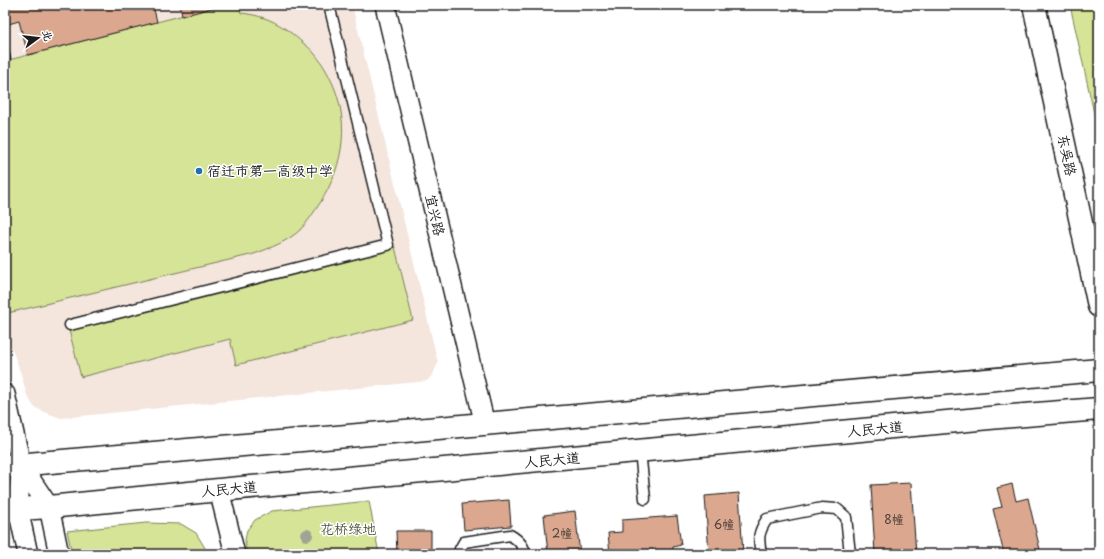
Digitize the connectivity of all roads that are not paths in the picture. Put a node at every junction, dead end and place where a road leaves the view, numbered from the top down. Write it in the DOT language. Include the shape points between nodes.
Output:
graph roads {
  1 [pos="329,5"];
  2 [pos="386,5"];
  3 [pos="1034,5"];
  4 [pos="1049,5"];
  5 [pos="1099,247"];
  6 [pos="1099,306"];
  7 [pos="70,325"];
  8 [pos="1099,370"];
  9 [pos="5,394"];
  10 [pos="1099,409"];
  11 [pos="485,425"];
  12 [pos="640,451"];
  13 [pos="13,466"];
  14 [pos="220,490"];
  15 [pos="645,499"];
  16 [pos="48,507"];
  17 [pos="12,510"];
  18 [pos="28,554"];
  19 [pos="60,554"];
  20 [pos="235,554"];
  21 [pos="460,554"];
  22 [pos="525,554"];
  23 [pos="761,554"];
  24 [pos="850,554"];
  1 -- 7 [label="lane" via="388,245"];
  2 -- 11 [label="street, 宜兴路"];
  3 -- 6 [label="main road, 东吴路"];
  4 -- 5 [label="main road, 东吴路"];
  8 -- 11 [label="main road"];
  9 -- 13 [label="street"];
  10 -- 12 [label="main road, 人民大道"];
  11 -- 13 [label="main road"];
  12 -- 14 [label="main road, 人民大道"];
  12 -- 15 [label="lane"];
  13 -- 16 [label="street"];
  13 -- 17 [label="street"];
  14 -- 16 [label="main road, 人民大道"];
  14 -- 20 [label="street"];
  16 -- 17 [label="main road, 人民大道"];
  16 -- 19 [label="street"];
  17 -- 18 [label="street"];
  21 -- 22 [label="lane" via="464,542 510,535 517,539"];
  23 -- 24 [label="lane" via="760,529 767,519 822,508 837,509 846,517"];
}
